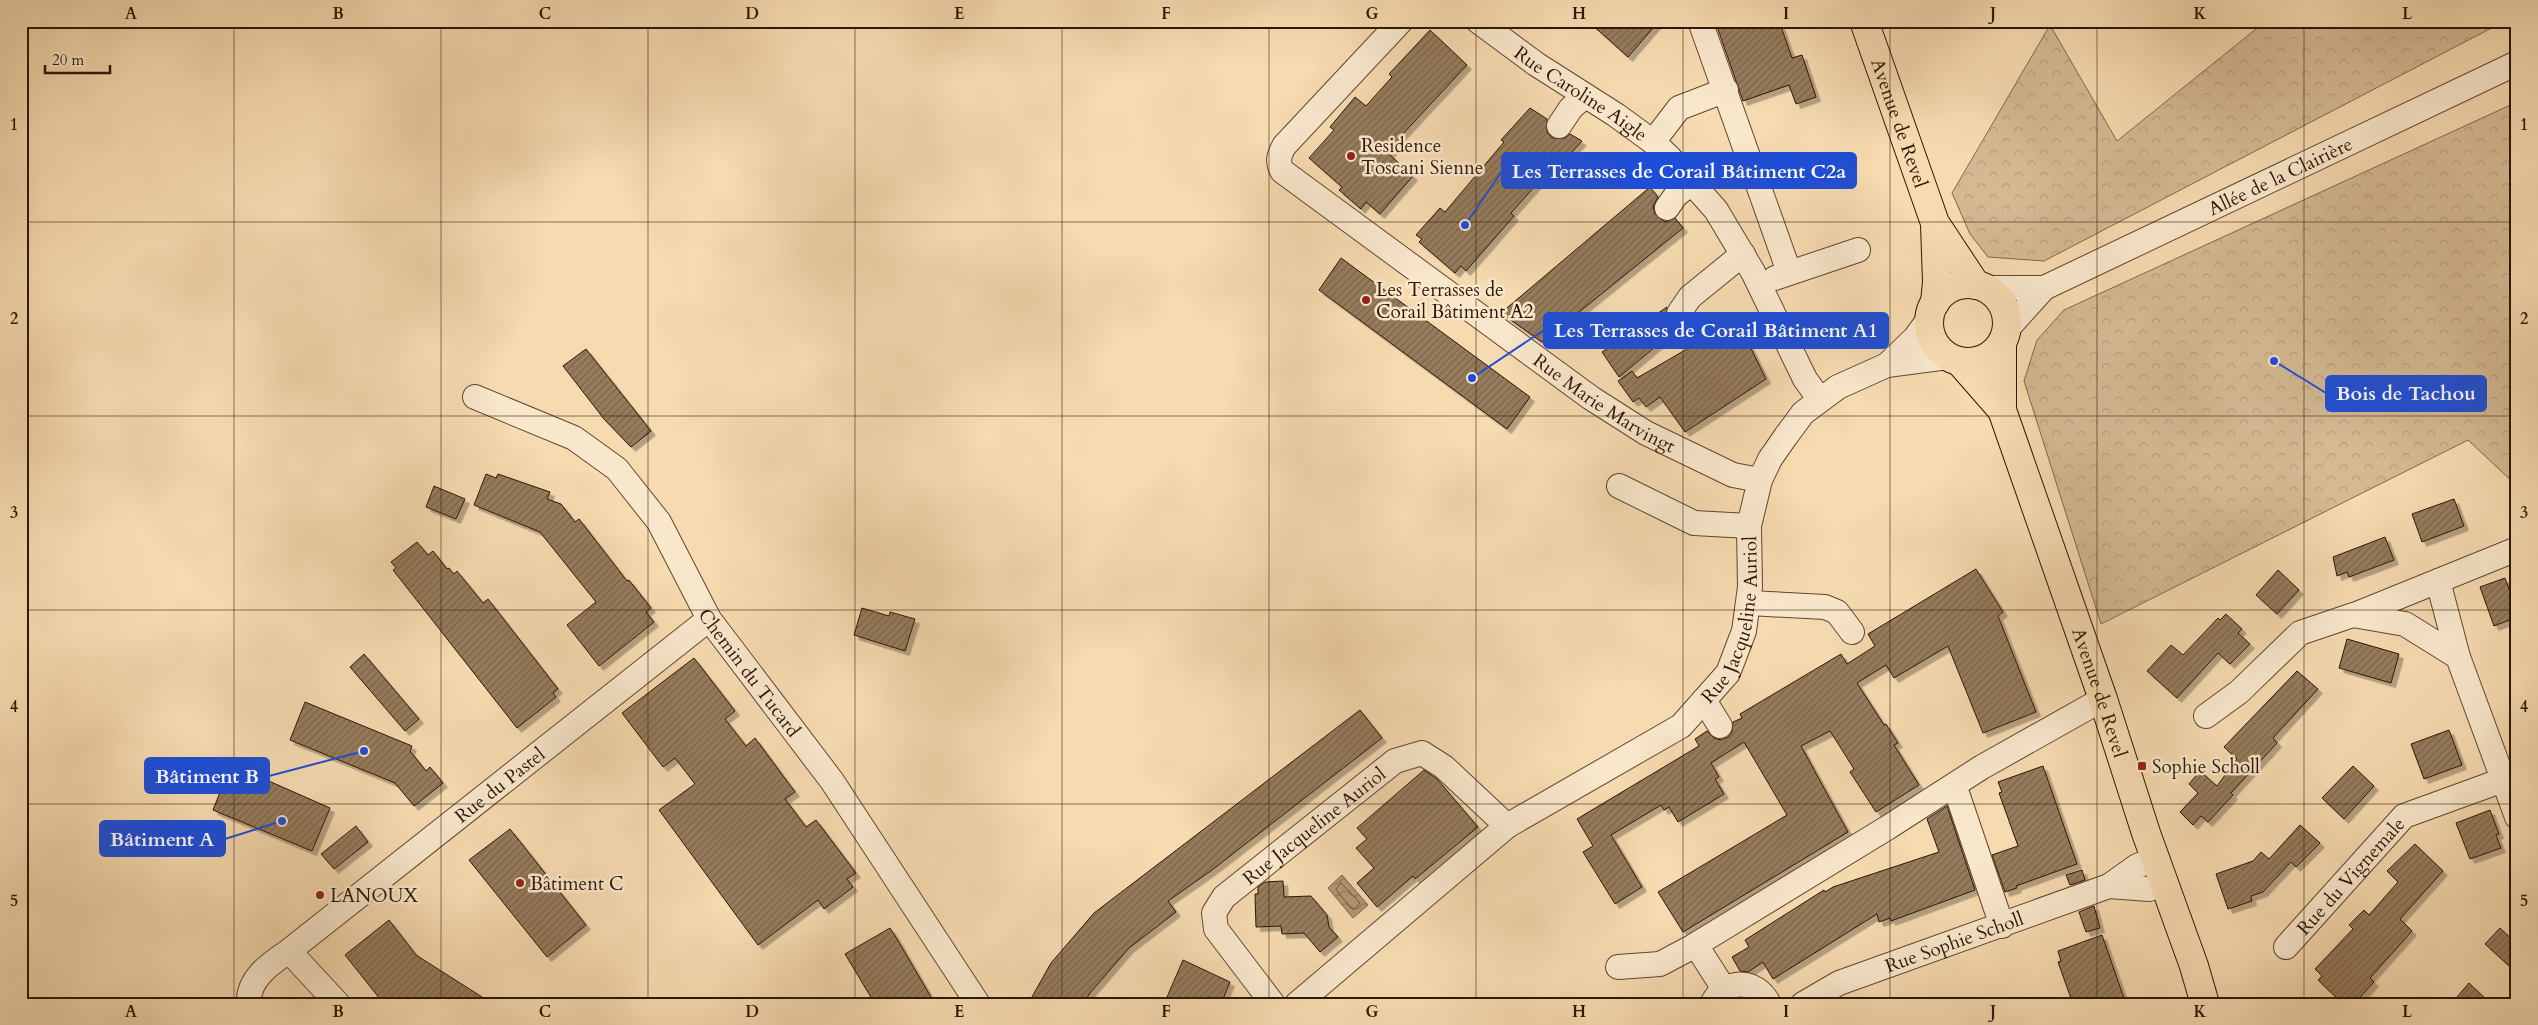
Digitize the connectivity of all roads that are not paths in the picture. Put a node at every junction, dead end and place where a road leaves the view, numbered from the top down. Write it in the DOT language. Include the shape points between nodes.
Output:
graph roads {
  1 [pos="1401,21"];
  2 [pos="1478,21"];
  3 [pos="1700,21"];
  4 [pos="1864,21"];
  5 [pos="2517,62"];
  6 [pos="1726,90"];
  7 [pos="1585,96"];
  8 [pos="1559,126"];
  9 [pos="1653,142"];
  10 [pos="1692,183"];
  11 [pos="1667,208"];
  12 [pos="1935,223"];
  13 [pos="1858,250"];
  14 [pos="1743,254"];
  15 [pos="1789,272"];
  16 [pos="1759,284"];
  17 [pos="1981,287"];
  18 [pos="2044,288"];
  19 [pos="1932,311"];
  20 [pos="1679,313"];
  21 [pos="2005,336"];
  22 [pos="1954,359"];
  23 [pos="1887,365"];
  24 [pos="475,397"];
  25 [pos="1820,400"];
  26 [pos="2002,410"];
  27 [pos="1760,480"];
  28 [pos="1619,486"];
  29 [pos="1749,526"];
  30 [pos="2517,549"];
  31 [pos="2438,581"];
  32 [pos="1749,602"];
  33 [pos="2353,615"];
  34 [pos="709,619"];
  35 [pos="1852,632"];
  36 [pos="2458,657"];
  37 [pos="2103,699"];
  38 [pos="1704,700"];
  39 [pos="2206,716"];
  40 [pos="1720,726"];
  41 [pos="2503,780"];
  42 [pos="1958,796"];
  43 [pos="2517,817"];
  44 [pos="1507,826"];
  45 [pos="2159,872"];
  46 [pos="2002,926"];
  47 [pos="2286,947"];
  48 [pos="289,951"];
  49 [pos="1701,953"];
  50 [pos="1618,967"];
  51 [pos="1718,996"];
  52 [pos="248,1004"];
  53 [pos="338,1004"];
  54 [pos="978,1004"];
  55 [pos="1273,1004"];
  56 [pos="1297,1004"];
  57 [pos="1769,1004"];
  58 [pos="1803,1004"];
  59 [pos="2205,1004"];
  1 -- 27 [label="street, Rue Marie Marvingt" via="1284,146 1279,156 1282,171 1591,398 1646,433 1733,475"];
  2 -- 7 [label="street, Rue Caroline Aigle"];
  3 -- 6 [label="street"];
  4 -- 12 [label="main road, Avenue de Revel"];
  5 -- 18 [label="street, Allée de la Clairière"];
  6 -- 9 [label="street" via="1679,108"];
  6 -- 15 [label="street"];
  7 -- 8 [label="street"];
  7 -- 9 [label="street, Rue Caroline Aigle"];
  9 -- 10 [label="street, Rue Caroline Aigle"];
  10 -- 11 [label="street" via="1676,195"];
  10 -- 14 [label="street, Rue Caroline Aigle" via="1716,210"];
  12 -- 17 [label="main road, Avenue de Revel"];
  12 -- 19 [label="main road, Avenue de Revel" via="1937,282"];
  13 -- 15 [label="street"];
  14 -- 16 [label="street, Rue Caroline Aigle"];
  14 -- 20 [label="street" via="1690,297"];
  15 -- 16 [label="street"];
  16 -- 25 [label="street, Rue Caroline Aigle" via="1805,379"];
  17 -- 18 [label="street, Allée de la Clairière"];
  17 -- 19 [label="main road" via="1966,284 1948,290"];
  17 -- 21 [label="main road" via="1994,294 2005,309"];
  18 -- 21 [label="street, Allée de la Clairière"];
  19 -- 22 [label="main road" via="1933,341"];
  19 -- 23 [label="street, Rue Jacqueline Auriol" via="1915,338"];
  21 -- 22 [label="main road" via="1984,360"];
  21 -- 26 [label="main road, Avenue de Revel"];
  22 -- 23 [label="street, Rue Jacqueline Auriol"];
  22 -- 26 [label="main road, Avenue de Revel"];
  23 -- 25 [label="street, Rue Jacqueline Auriol" via="1838,387"];
  24 -- 34 [label="street, Chemin du Tucard" via="574,438 617,469 659,522"];
  25 -- 27 [label="street, Rue Jacqueline Auriol" via="1803,413 1770,459"];
  26 -- 37 [label="main road, Avenue de Revel"];
  27 -- 29 [label="street, Rue Jacqueline Auriol"];
  28 -- 29 [label="street" via="1694,523"];
  29 -- 32 [label="street, Rue Jacqueline Auriol"];
  30 -- 31 [label="street"];
  31 -- 33 [label="street"];
  31 -- 36 [label="street"];
  32 -- 35 [label="street" via="1825,608 1837,612"];
  32 -- 38 [label="street, Rue Jacqueline Auriol" via="1744,631 1728,673"];
  33 -- 36 [label="street" via="2405,624"];
  33 -- 39 [label="street" via="2300,633 2239,692"];
  34 -- 48 [label="street, Rue du Pastel"];
  34 -- 54 [label="street, Chemin du Tucard" via="832,781"];
  36 -- 41 [label="street"];
  37 -- 45 [label="main road, Avenue de Revel"];
  37 -- 50 [label="street" via="1982,767 1692,947 1660,964"];
  38 -- 40 [label="street"];
  38 -- 44 [label="street, Rue Jacqueline Auriol" via="1681,726"];
  41 -- 43 [label="street"];
  41 -- 47 [label="street, Rue du Vignemale" via="2404,816"];
  42 -- 46 [label="street"];
  44 -- 55 [label="street, Rue Jacqueline Auriol" via="1444,767 1422,753 1395,761 1224,897 1214,913 1216,929"];
  44 -- 56 [label="street, Rue Jacqueline Auriol"];
  45 -- 46 [label="street, Rue Sophie Scholl" via="2137,866 2109,886"];
  45 -- 59 [label="main road, Avenue de Revel"];
  46 -- 58 [label="street, Rue Sophie Scholl" via="1839,983"];
  48 -- 52 [label="street, Rue du Pastel" via="264,967 248,995"];
  48 -- 53 [label="street"];
  49 -- 51 [label="street"];
  51 -- 57 [label="street" via="1732,985 1751,985 1765,996"];
}
